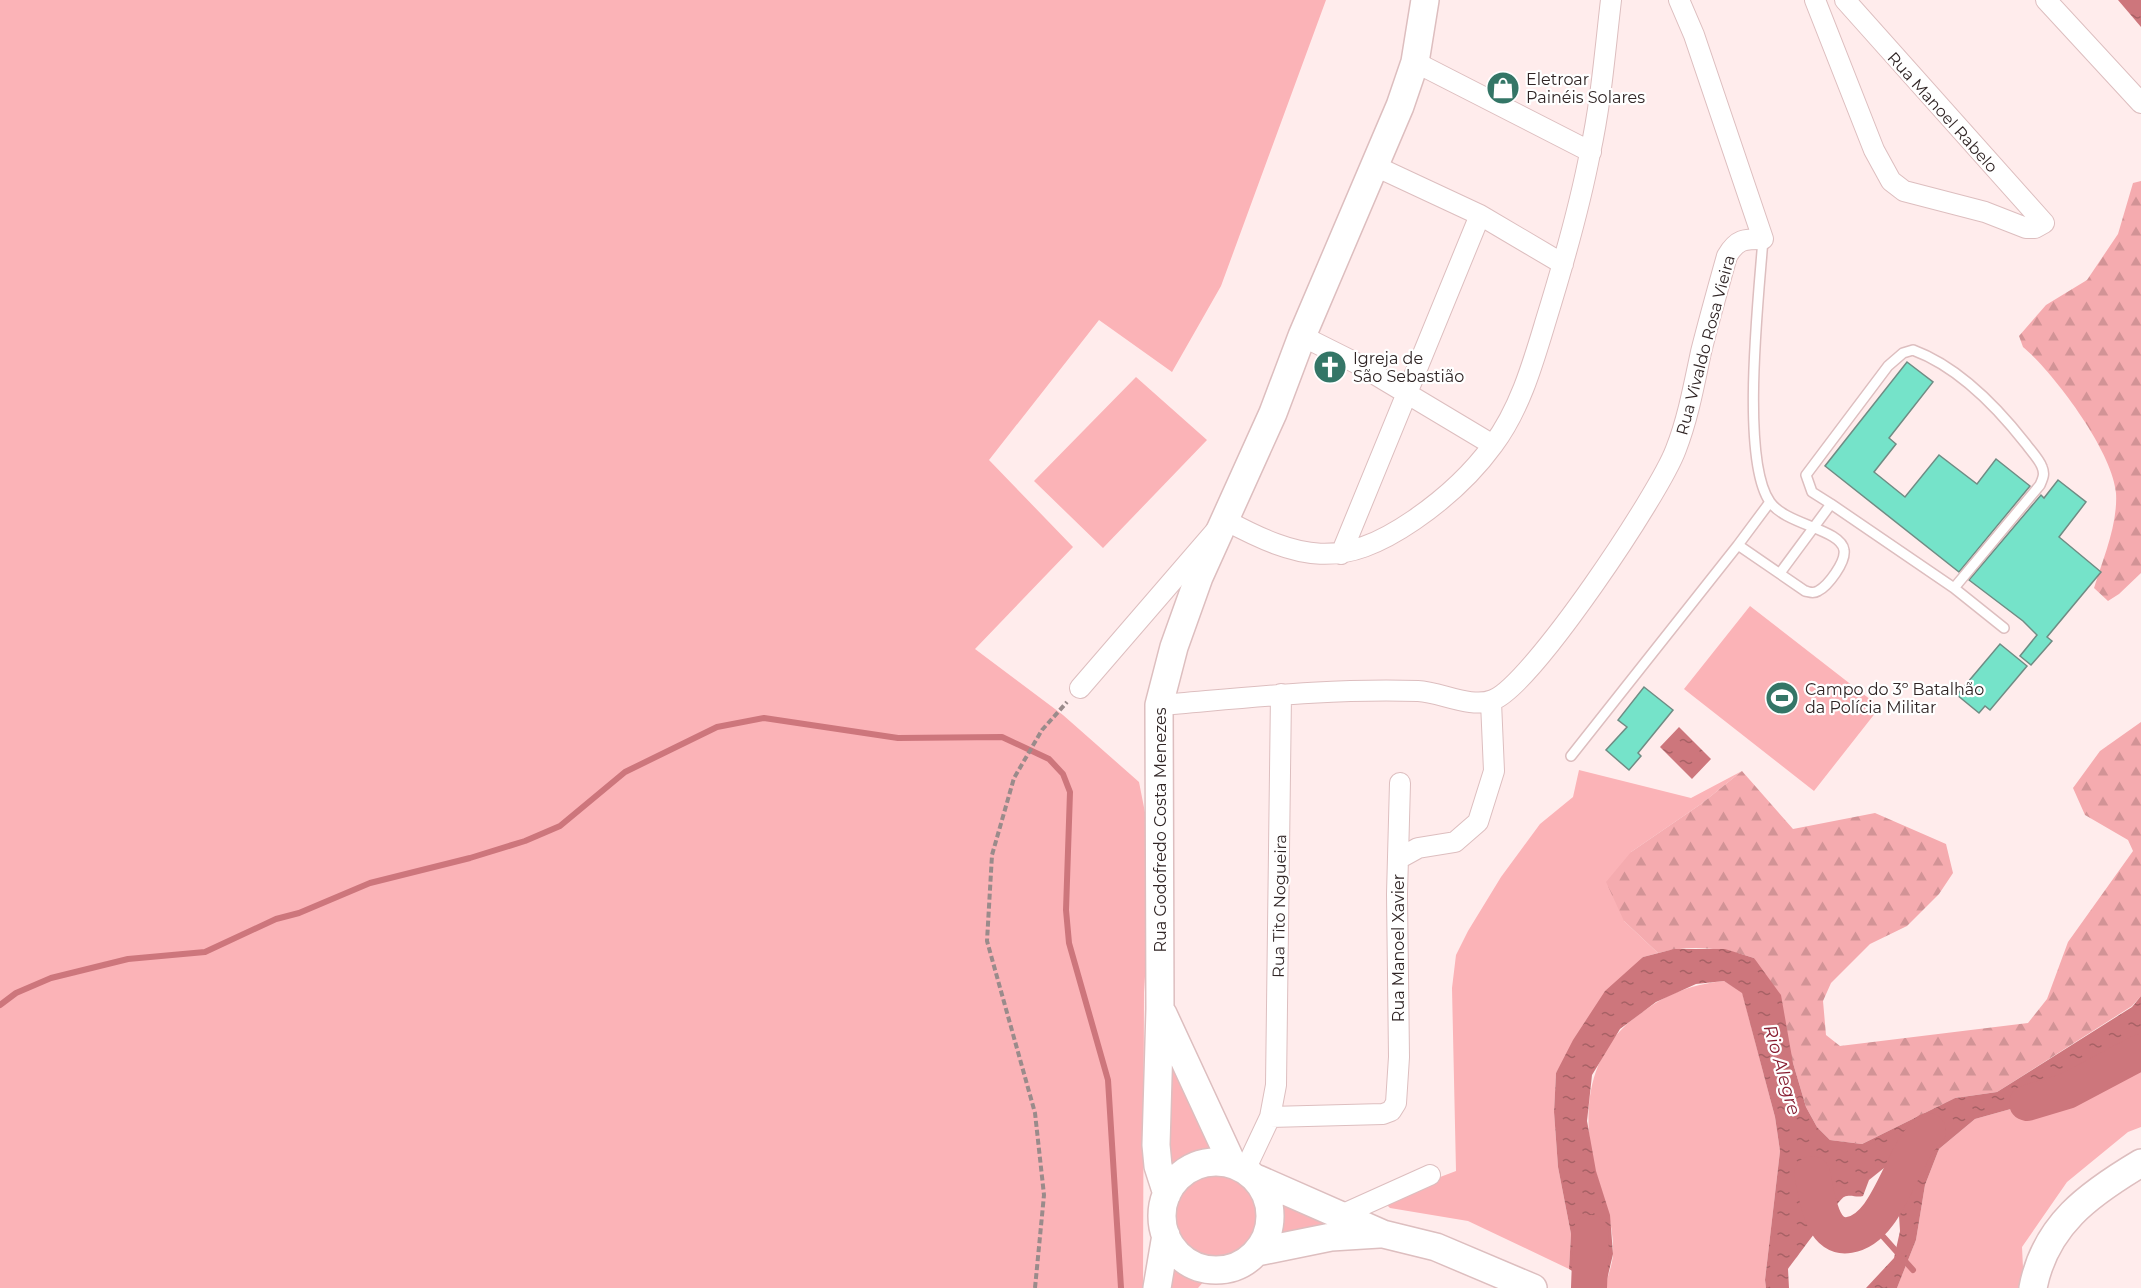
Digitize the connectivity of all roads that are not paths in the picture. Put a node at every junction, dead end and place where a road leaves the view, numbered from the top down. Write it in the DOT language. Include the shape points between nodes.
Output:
graph roads {
  1 [pos="1425,0"];
  2 [pos="1611,0"];
  3 [pos="1679,0"];
  4 [pos="1815,0"];
  5 [pos="1845,0"];
  6 [pos="2046,0"];
  7 [pos="1415,62"];
  8 [pos="2141,103"];
  9 [pos="1591,152"];
  10 [pos="1376,166"];
  11 [pos="1480,215"];
  12 [pos="1763,239"];
  13 [pos="1563,264"];
  14 [pos="1302,336"];
  15 [pos="1408,393"];
  16 [pos="1493,445"];
  17 [pos="1770,502"];
  18 [pos="1831,504"];
  19 [pos="1225,520"];
  20 [pos="1814,526"];
  21 [pos="1738,545"];
  22 [pos="1341,554"];
  23 [pos="1780,573"];
  24 [pos="1954,588"];
  25 [pos="2004,628"];
  26 [pos="1080,688"];
  27 [pos="1281,694"];
  28 [pos="1491,702"];
  29 [pos="1159,705"];
  30 [pos="1572,756"];
  31 [pos="1400,783"];
  32 [pos="1398,859"];
  33 [pos="1160,1009"];
  34 [pos="1270,1117"];
  35 [pos="2141,1163"];
  36 [pos="1245,1171"];
  37 [pos="1430,1175"];
  38 [pos="1167,1194"];
  39 [pos="1341,1215"];
  40 [pos="1383,1234"];
  41 [pos="1166,1235"];
  42 [pos="1246,1259"];
  43 [pos="1157,1288"];
  44 [pos="1211,1288"];
  45 [pos="1533,1288"];
  46 [pos="2033,1288"];
  1 -- 7 [label="main road, Rua Godofredo Costa Menezes"];
  2 -- 9 [label="street"];
  3 -- 12 [label="street"];
  4 -- 5 [label="street, Rua Manoel Rabelo" via="1874,150 1891,181 1904,191 1985,212 2026,228 2043,223"];
  6 -- 8 [label="street"];
  7 -- 9 [label="street"];
  7 -- 10 [label="main road, Rua Godofredo Costa Menezes"];
  9 -- 13 [label="street"];
  10 -- 11 [label="street"];
  10 -- 14 [label="main road, Rua Godofredo Costa Menezes"];
  11 -- 13 [label="street"];
  11 -- 15 [label="street"];
  12 -- 17 [label="lane" via="1753,439 1763,489"];
  12 -- 28 [label="street, Rua Vivaldo Rosa Vieira" via="1742,239 1727,256 1688,413 1676,451 1657,486 1556,637 1521,678"];
  13 -- 16 [label="street" via="1531,369"];
  14 -- 15 [label="street"];
  14 -- 19 [label="main road, Rua Godofredo Costa Menezes"];
  15 -- 16 [label="street"];
  15 -- 22 [label="street"];
  16 -- 22 [label="street" via="1437,505 1368,547"];
  17 -- 20 [label="lane" via="1786,518"];
  17 -- 21 [label="lane"];
  18 -- 20 [label="lane"];
  18 -- 24 [label="lane"];
  18 -- 24 [label="lane" via="1812,492 1806,475 1888,366 1913,350 1950,370 2005,418 2041,464 2044,476"];
  19 -- 22 [label="street" via="1262,540 1300,552"];
  19 -- 26 [label="street"];
  19 -- 29 [label="main road, Rua Godofredo Costa Menezes" via="1174,647"];
  20 -- 23 [label="lane"];
  20 -- 23 [label="lane" via="1841,542 1844,549 1836,571 1813,593"];
  21 -- 23 [label="lane"];
  21 -- 30 [label="lane"];
  24 -- 25 [label="lane"];
  27 -- 28 [label="street" via="1419,691 1470,702"];
  27 -- 29 [label="street"];
  27 -- 34 [label="street, Rua Tito Nogueira" via="1276,1085"];
  28 -- 32 [label="street" via="1494,771 1478,822 1455,842 1418,848"];
  29 -- 33 [label="main road, Rua Godofredo Costa Menezes"];
  31 -- 32 [label="street, Rua Manoel Xavier"];
  32 -- 34 [label="street, Rua Manoel Xavier" via="1396,1103 1391,1111 1376,1114"];
  33 -- 36 [label="main road"];
  33 -- 38 [label="main road, Rua Godofredo Costa Menezes" via="1156,1145"];
  34 -- 36 [label="street, Rua Tito Nogueira"];
  35 -- 46 [label="main road" via="2088,1196 2055,1232 2038,1263"];
  36 -- 38 [label="main road" via="1206,1162 1176,1179"];
  36 -- 39 [label="main road"];
  36 -- 42 [label="main road" via="1271,1211 1269,1224"];
  37 -- 39 [label="street"];
  38 -- 41 [label="main road" via="1162,1208"];
  39 -- 40 [label="main road"];
  40 -- 42 [label="main road" via="1331,1237"];
  40 -- 45 [label="main road" via="1436,1247"];
  41 -- 42 [label="main road" via="1180,1256 1203,1269 1220,1270"];
  41 -- 43 [label="main road"];
  42 -- 44 [label="main road"];
}
